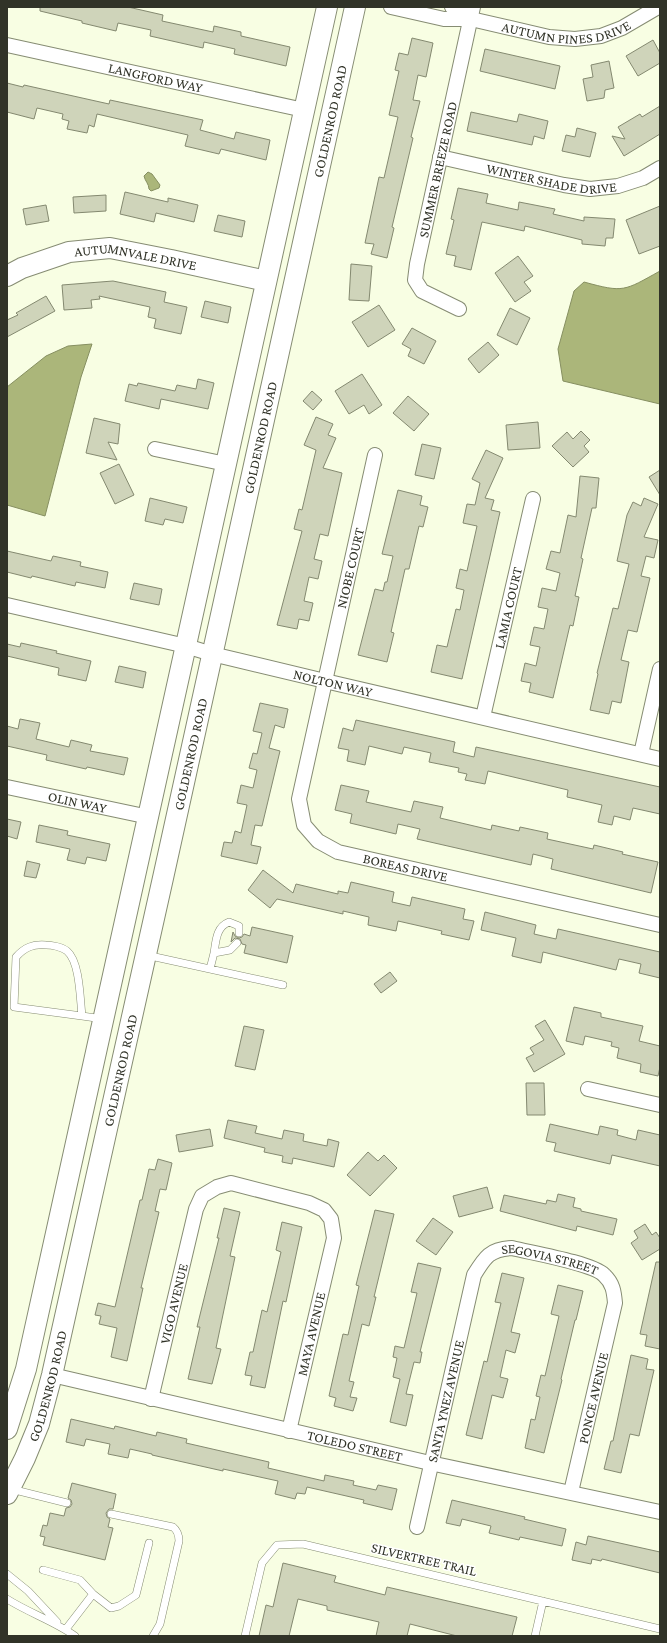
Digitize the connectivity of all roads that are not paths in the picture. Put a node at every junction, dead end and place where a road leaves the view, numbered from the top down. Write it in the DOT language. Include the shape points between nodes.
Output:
graph roads {
  1 [pos="327,7"];
  2 [pos="355,7"];
  3 [pos="391,7"];
  4 [pos="452,7"];
  5 [pos="658,7"];
  6 [pos="472,13"];
  7 [pos="7,45"];
  8 [pos="304,110"];
  9 [pos="440,157"];
  10 [pos="660,168"];
  11 [pos="314,188"];
  12 [pos="7,276"];
  13 [pos="266,281"];
  14 [pos="459,309"];
  15 [pos="155,449"];
  16 [pos="375,455"];
  17 [pos="226,464"];
  18 [pos="533,499"];
  19 [pos="7,605"];
  20 [pos="186,646"];
  21 [pos="212,654"];
  22 [pos="660,669"];
  23 [pos="324,681"];
  24 [pos="484,717"];
  25 [pos="641,754"];
  26 [pos="660,759"];
  27 [pos="7,786"];
  28 [pos="149,817"];
  29 [pos="660,925"];
  30 [pos="239,933"];
  31 [pos="237,943"];
  32 [pos="214,953"];
  33 [pos="146,955"];
  34 [pos="210,969"];
  35 [pos="284,985"];
  36 [pos="82,1016"];
  37 [pos="104,1020"];
  38 [pos="588,1088"];
  39 [pos="660,1106"];
  40 [pos="112,1109"];
  41 [pos="196,1209"];
  42 [pos="474,1275"];
  43 [pos="615,1303"];
  44 [pos="52,1375"];
  45 [pos="151,1399"];
  46 [pos="7,1429"];
  47 [pos="289,1430"];
  48 [pos="430,1463"];
  49 [pos="8,1491"];
  50 [pos="571,1492"];
  51 [pos="67,1504"];
  52 [pos="660,1512"];
  53 [pos="111,1514"];
  54 [pos="417,1527"];
  55 [pos="149,1543"];
  56 [pos="43,1570"];
  57 [pos="7,1574"];
  58 [pos="93,1594"];
  59 [pos="7,1599"];
  60 [pos="543,1601"];
  61 [pos="63,1627"];
  62 [pos="660,1629"];
  63 [pos="75,1636"];
  64 [pos="153,1636"];
  65 [pos="245,1636"];
  66 [pos="535,1636"];
  1 -- 8 [label="main road, GOLDENROD ROAD"];
  2 -- 11 [label="main road, GOLDENROD ROAD"];
  3 -- 6 [label="street, AUTUMN PINES DRIVE" via="444,19"];
  4 -- 6 [label="street, AUTUMN PINES DRIVE"];
  5 -- 6 [label="street, AUTUMN PINES DRIVE" via="622,28 601,36 574,39 549,37"];
  6 -- 9 [label="street, SUMMER BREEZE ROAD"];
  7 -- 8 [label="street, LANGFORD WAY"];
  8 -- 11 [label="main road" via="315,135 311,160"];
  8 -- 13 [label="main road, GOLDENROD ROAD"];
  9 -- 10 [label="street, WINTER SHADE DRIVE" via="590,190 618,186 643,178"];
  9 -- 14 [label="street, SUMMER BREEZE ROAD" via="415,280 422,291"];
  11 -- 21 [label="main road, GOLDENROD ROAD"];
  12 -- 13 [label="main road, AUTUMNVALE DRIVE" via="22,268 69,252 110,248"];
  13 -- 17 [label="main road, GOLDENROD ROAD"];
  15 -- 17 [label="street"];
  16 -- 23 [label="street, NIOBE COURT"];
  17 -- 20 [label="main road, GOLDENROD ROAD"];
  18 -- 24 [label="street, LAMIA COURT"];
  19 -- 20 [label="street, NOLTON WAY"];
  20 -- 21 [label="street, NOLTON WAY"];
  20 -- 28 [label="main road, GOLDENROD ROAD"];
  21 -- 23 [label="street, NOLTON WAY"];
  21 -- 33 [label="main road, GOLDENROD ROAD"];
  22 -- 25 [label="street"];
  23 -- 24 [label="street, NOLTON WAY"];
  23 -- 29 [label="street, BOREAS DRIVE" via="299,799 304,825 318,841 338,852"];
  24 -- 25 [label="street, NOLTON WAY"];
  25 -- 26 [label="street, NOLTON WAY"];
  27 -- 28 [label="street, OLIN WAY"];
  28 -- 37 [label="main road, GOLDENROD ROAD"];
  30 -- 32 [label="lane" via="239,926 229,922 224,924 219,930"];
  31 -- 32 [label="lane" via="230,950"];
  32 -- 34 [label="lane"];
  33 -- 34 [label="lane"];
  33 -- 40 [label="main road, GOLDENROD ROAD"];
  34 -- 35 [label="lane"];
  36 -- 36 [label="lane" via="14,1007 16,957 24,948 52,945 66,950 72,956"];
  36 -- 37 [label="lane"];
  37 -- 40 [label="main road" via="112,1032 115,1046 104,1093"];
  37 -- 46 [label="main road, GOLDENROD ROAD" via="26,1369"];
  38 -- 39 [label="street"];
  40 -- 44 [label="main road, GOLDENROD ROAD"];
  41 -- 45 [label="street, VIGO AVENUE"];
  41 -- 47 [label="street, MAYA AVENUE" via="202,1196 217,1187 231,1184 309,1203 324,1210 331,1219 334,1238"];
  42 -- 43 [label="street, SEGOVIA STREET" via="484,1258 499,1249 512,1248 589,1266 604,1274 614,1288"];
  42 -- 48 [label="street, SANTA YNEZ AVENUE"];
  43 -- 50 [label="street, PONCE AVENUE"];
  44 -- 45 [label="street, TOLEDO STREET"];
  44 -- 49 [label="main road, GOLDENROD ROAD" via="39,1424"];
  45 -- 47 [label="street, TOLEDO STREET"];
  47 -- 48 [label="street, TOLEDO STREET"];
  48 -- 50 [label="street, TOLEDO STREET"];
  48 -- 54 [label="street, SANTA YNEZ AVENUE"];
  49 -- 51 [label="lane"];
  50 -- 52 [label="street, TOLEDO STREET"];
  53 -- 64 [label="lane" via="177,1530 179,1541 160,1624"];
  55 -- 58 [label="lane" via="136,1595 111,1608"];
  56 -- 58 [label="lane" via="80,1580"];
  57 -- 61 [label="lane" via="28,1590"];
  58 -- 61 [label="lane"];
  59 -- 61 [label="lane"];
  60 -- 62 [label="lane, SILVERTREE TRAIL"];
  60 -- 65 [label="lane, SILVERTREE TRAIL" via="303,1544 277,1545 262,1563"];
  60 -- 66 [label="lane"];
  61 -- 63 [label="lane"];
}
